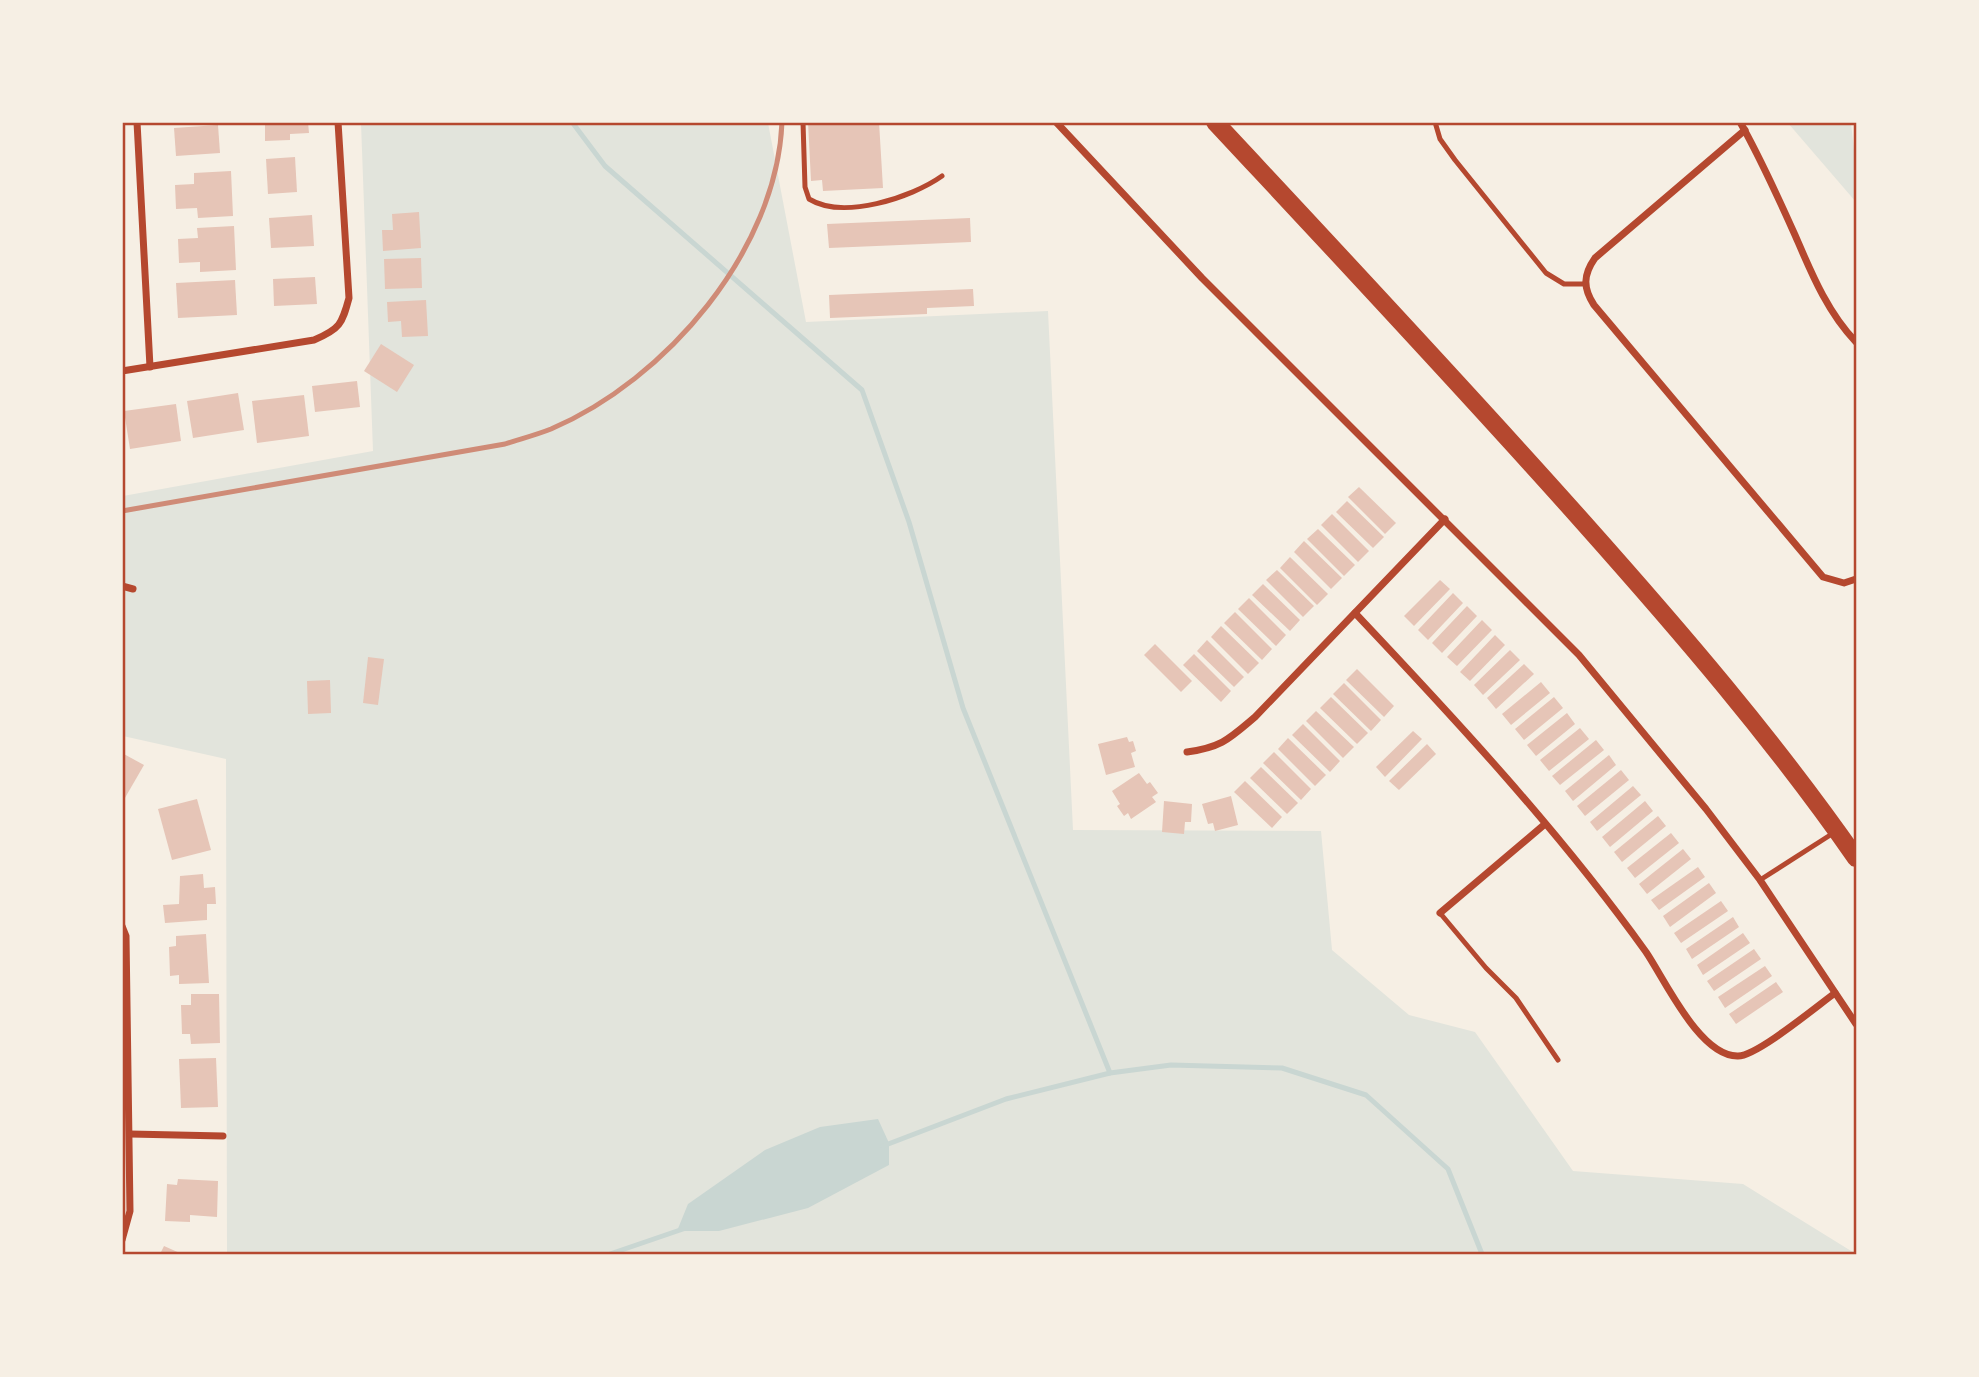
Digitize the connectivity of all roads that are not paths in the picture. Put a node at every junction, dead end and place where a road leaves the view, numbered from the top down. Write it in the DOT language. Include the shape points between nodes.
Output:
graph roads {
  1 [pos="137,122"];
  2 [pos="338,122"];
  3 [pos="803,122"];
  4 [pos="1056,122"];
  5 [pos="1215,122"];
  6 [pos="1435,122"];
  7 [pos="1740,122"];
  8 [pos="1745,130"];
  9 [pos="942,176"];
  10 [pos="1584,284"];
  11 [pos="1857,342"];
  12 [pos="150,367"];
  13 [pos="122,371"];
  14 [pos="1444,519"];
  15 [pos="1857,579"];
  16 [pos="122,586"];
  17 [pos="133,589"];
  18 [pos="1354,613"];
  19 [pos="1187,752"];
  20 [pos="1545,824"];
  21 [pos="1837,831"];
  22 [pos="1857,858"];
  23 [pos="1760,880"];
  24 [pos="1440,913"];
  25 [pos="122,926"];
  26 [pos="1836,993"];
  27 [pos="125,997"];
  28 [pos="1857,1024"];
  29 [pos="1558,1060"];
  30 [pos="130,1134"];
  31 [pos="223,1136"];
  32 [pos="122,1240"];
  1 -- 12 [label="street"];
  2 -- 12 [label="street" via="349,298 343,321 314,340"];
  3 -- 9 [label="lane" via="806,187 809,200 821,207 853,208 891,200"];
  4 -- 14 [label="street" via="1202,278"];
  5 -- 21 [label="highway" via="1504,433 1693,646"];
  6 -- 10 [label="lane" via="1455,160 1546,273 1564,284"];
  7 -- 8 [label="street"];
  8 -- 10 [label="street" via="1595,258"];
  8 -- 11 [label="street" via="1819,290"];
  10 -- 15 [label="street" via="1594,305 1823,577 1844,583"];
  12 -- 13 [label="street"];
  14 -- 18 [label="street"];
  14 -- 23 [label="street" via="1579,655"];
  16 -- 17 [label="street"];
  18 -- 19 [label="street" via="1228,740 1211,749"];
  18 -- 20 [label="street"];
  20 -- 24 [label="street"];
  20 -- 26 [label="street" via="1646,953 1699,1033 1719,1051 1739,1056 1757,1049"];
  21 -- 22 [label="highway"];
  21 -- 23 [label="lane"];
  23 -- 26 [label="street"];
  24 -- 29 [label="lane" via="1516,998"];
  25 -- 27 [label="street" via="126,936"];
  26 -- 28 [label="street"];
  27 -- 30 [label="street"];
  30 -- 31 [label="street"];
  30 -- 32 [label="street" via="130,1212"];
}
